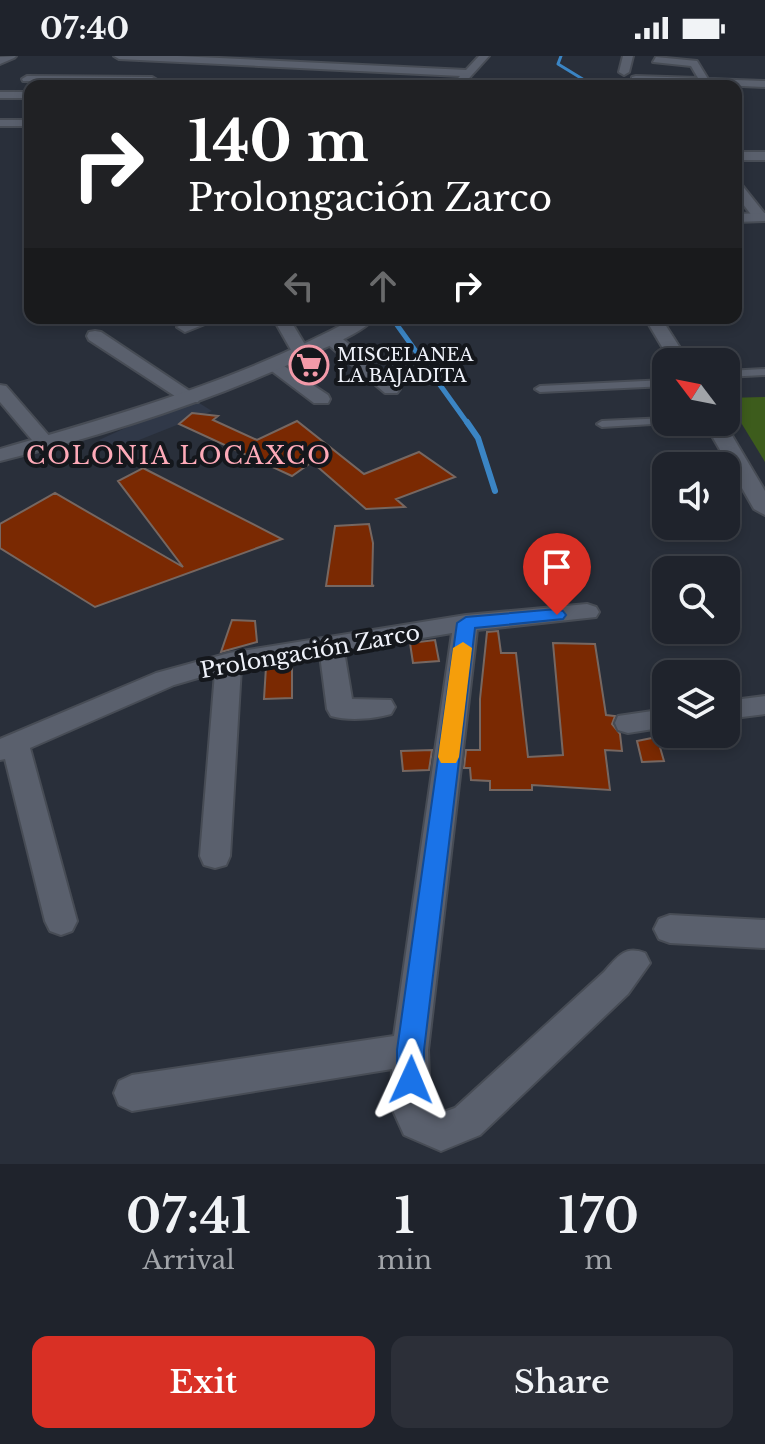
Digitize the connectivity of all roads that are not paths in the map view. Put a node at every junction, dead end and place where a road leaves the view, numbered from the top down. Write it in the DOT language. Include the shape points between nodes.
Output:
graph roads {
  1 [pos="11,56"];
  2 [pos="119,56"];
  3 [pos="356,56"];
  4 [pos="484,56"];
  5 [pos="628,56"];
  6 [pos="148,57"];
  7 [pos="181,59"];
  8 [pos="656,60"];
  9 [pos="0,61"];
  10 [pos="343,67"];
  11 [pos="624,72"];
  12 [pos="470,73"];
  13 [pos="333,76"];
  14 [pos="27,79"];
  15 [pos="57,80"];
  16 [pos="152,80"];
  17 [pos="462,80"];
  18 [pos="638,80"];
  19 [pos="659,80"];
  20 [pos="704,80"];
  21 [pos="742,83"];
  22 [pos="765,84"];
  23 [pos="0,95"];
  24 [pos="24,95"];
  25 [pos="0,123"];
  26 [pos="24,123"];
  27 [pos="742,156"];
  28 [pos="765,156"];
  29 [pos="742,194"];
  30 [pos="742,218"];
  31 [pos="763,218"];
  32 [pos="194,324"];
  33 [pos="284,324"];
  34 [pos="356,324"];
  35 [pos="657,324"];
  36 [pos="185,327"];
  37 [pos="95,336"];
  38 [pos="331,338"];
  39 [pos="671,348"];
  40 [pos="301,353"];
  41 [pos="275,365"];
  42 [pos="765,372"];
  43 [pos="740,373"];
  44 [pos="652,384"];
  45 [pos="391,389"];
  46 [pos="540,389"];
  47 [pos="0,390"];
  48 [pos="188,396"];
  49 [pos="321,399"];
  50 [pos="652,422"];
  51 [pos="602,424"];
  52 [pos="722,436"];
  53 [pos="44,442"];
  54 [pos="0,455"];
  55 [pos="765,509"];
  56 [pos="587,612"];
  57 [pos="466,623"];
  58 [pos="331,646"];
  59 [pos="229,661"];
  60 [pos="765,705"];
  61 [pos="382,707"];
  62 [pos="740,708"];
  63 [pos="652,720"];
  64 [pos="628,723"];
  65 [pos="7,747"];
  66 [pos="215,856"];
  67 [pos="61,921"];
  68 [pos="670,929"];
  69 [pos="765,934"];
  70 [pos="633,963"];
  71 [pos="410,1050"];
  72 [pos="132,1093"];
  1 -- 9 [label="street"];
  2 -- 6 [label="street"];
  3 -- 10 [label="street"];
  4 -- 12 [label="street"];
  5 -- 11 [label="street"];
  6 -- 7 [label="street"];
  7 -- 10 [label="street"];
  7 -- 16 [label="street"];
  8 -- 20 [label="street" via="694,63"];
  10 -- 12 [label="street"];
  10 -- 13 [label="street"];
  12 -- 17 [label="street"];
  14 -- 15 [label="street"];
  18 -- 19 [label="street"];
  21 -- 22 [label="street"];
  23 -- 24 [label="street"];
  25 -- 26 [label="street"];
  27 -- 28 [label="street"];
  29 -- 31 [label="street"];
  30 -- 31 [label="street"];
  32 -- 36 [label="street"];
  33 -- 40 [label="street"];
  34 -- 38 [label="street"];
  35 -- 39 [label="street"];
  37 -- 48 [label="street"];
  38 -- 40 [label="street"];
  38 -- 45 [label="street"];
  40 -- 41 [label="street"];
  41 -- 48 [label="street"];
  41 -- 49 [label="street"];
  42 -- 43 [label="lane"];
  44 -- 46 [label="lane"];
  47 -- 53 [label="street"];
  48 -- 53 [label="street"];
  50 -- 51 [label="lane"];
  52 -- 55 [label="street"];
  53 -- 54 [label="street"];
  56 -- 57 [label="street, Prolongación Zarco"];
  57 -- 58 [label="street, Prolongación Zarco"];
  57 -- 71 [label="street"];
  58 -- 59 [label="street, Prolongación Zarco"];
  58 -- 61 [label="street" via="340,709"];
  59 -- 65 [label="street, Prolongación Zarco" via="165,679"];
  59 -- 66 [label="street"];
  60 -- 62 [label="street"];
  63 -- 64 [label="street"];
  65 -- 67 [label="street"];
  68 -- 69 [label="street"];
  70 -- 71 [label="street" via="467,1122 452,1130 433,1131 417,1122"];
  71 -- 72 [label="street"];
}
